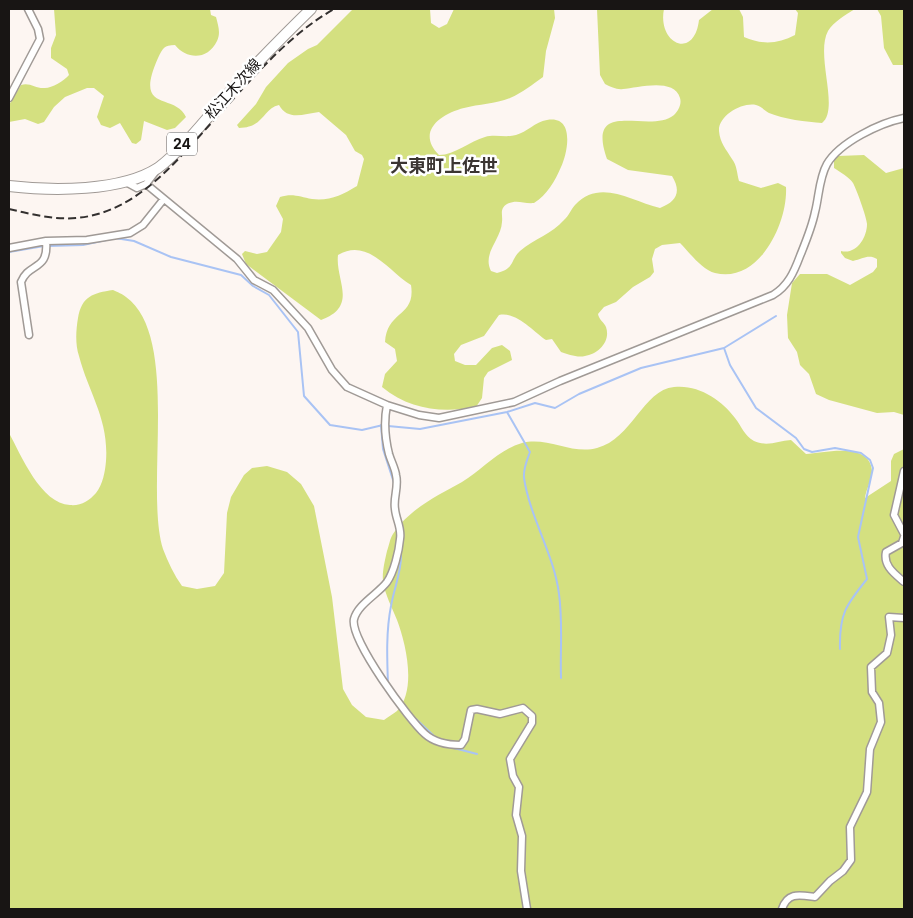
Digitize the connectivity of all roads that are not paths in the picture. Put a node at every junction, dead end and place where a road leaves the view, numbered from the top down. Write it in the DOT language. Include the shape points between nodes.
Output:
graph roads {
  1 [pos="28,9"];
  2 [pos="311,9"];
  3 [pos="9,98"];
  4 [pos="904,118"];
  5 [pos="158,168"];
  6 [pos="126,182"];
  7 [pos="146,184"];
  8 [pos="9,186"];
  9 [pos="163,200"];
  10 [pos="46,244"];
  11 [pos="9,248"];
  12 [pos="29,335"];
  13 [pos="387,404"];
  14 [pos="904,471"];
  15 [pos="904,536"];
  16 [pos="904,582"];
  17 [pos="904,618"];
  18 [pos="527,909"];
  19 [pos="782,909"];
  1 -- 3 [label="street" via="40,39"];
  2 -- 5 [label="main road, 松江木次線 / 24"];
  4 -- 13 [label="street" via="878,126 840,149 832,158 824,170 815,215 795,271 781,290 773,295 514,402 439,418"];
  5 -- 6 [label="main road, 松江木次線 / 24"];
  5 -- 7 [label="street"];
  6 -- 7 [label="street" via="136,188"];
  6 -- 8 [label="main road, 松江木次線 / 24" via="99,186"];
  7 -- 9 [label="street"];
  9 -- 10 [label="street" via="135,232"];
  9 -- 13 [label="street" via="225,248 254,280 273,290 308,328 332,370 348,387"];
  10 -- 11 [label="street"];
  10 -- 12 [label="street" via="42,263 26,274 21,282"];
  13 -- 18 [label="street" via="385,424 397,476 394,499 400,539 387,582 354,619 355,628 393,696 417,726 434,739 447,745 461,745 470,710 500,714 523,708 532,716 532,723 510,759 513,776 519,786 516,815 522,836 521,871"];
  14 -- 15 [label="street" via="894,515"];
  15 -- 16 [label="street" via="902,543 886,552 884,558"];
  17 -- 19 [label="street" via="889,617 887,653 871,666 872,692 879,703 882,722 870,750 866,792 850,826 851,860 843,872 814,897 793,896 786,900"];
}
